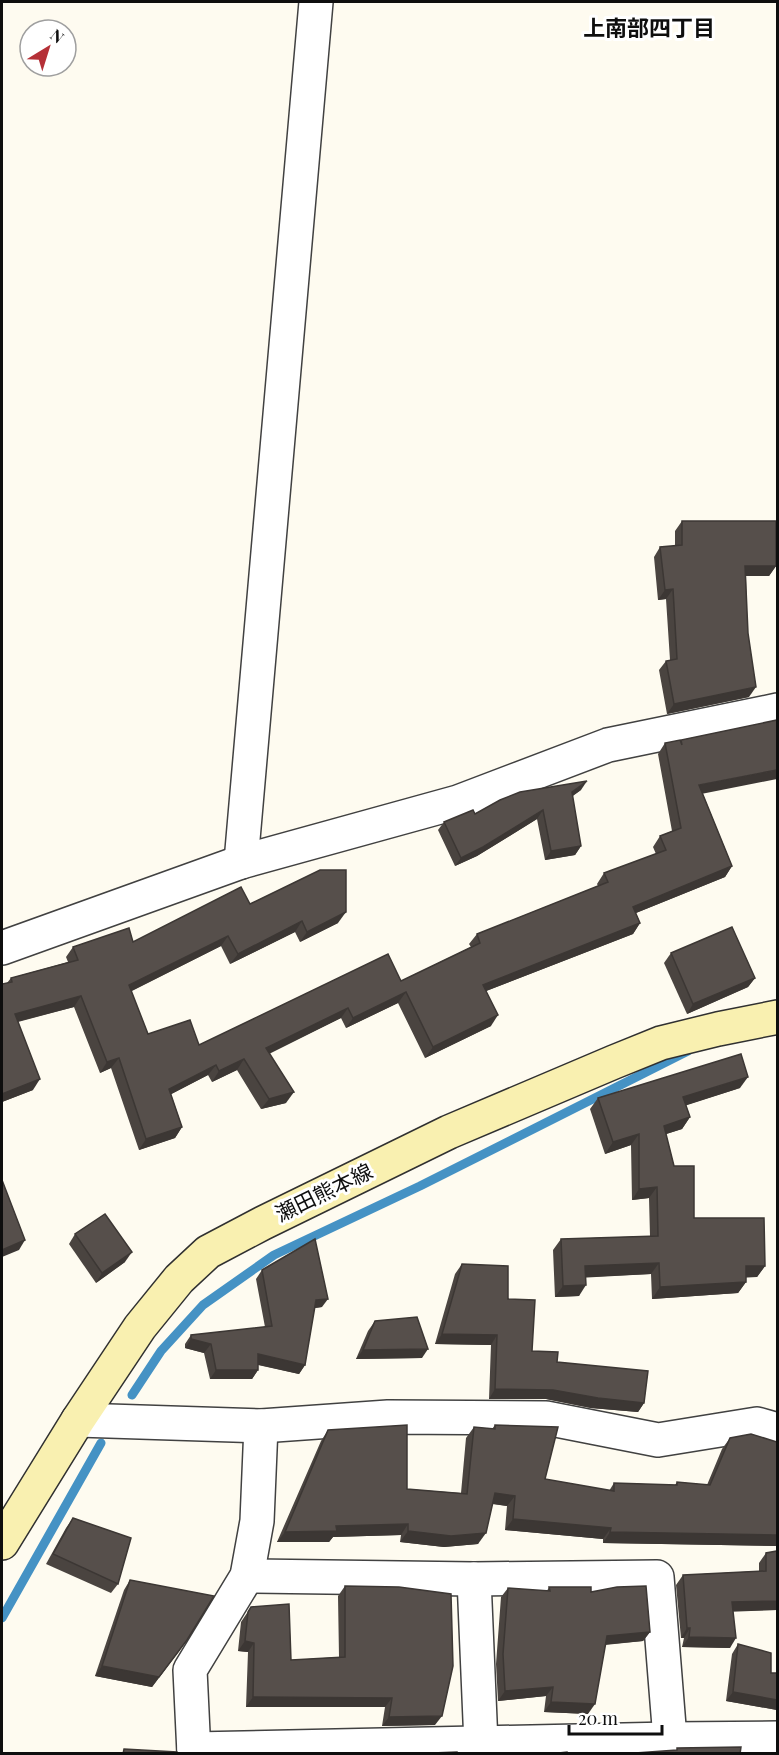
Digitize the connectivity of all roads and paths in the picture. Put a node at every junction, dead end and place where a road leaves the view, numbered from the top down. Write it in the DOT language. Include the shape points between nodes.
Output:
graph roads {
  1 [pos="316,2"];
  2 [pos="777,710"];
  3 [pos="241,862"];
  4 [pos="2,948"];
  5 [pos="777,1017"];
  6 [pos="78,1420"];
  7 [pos="261,1426"];
  8 [pos="777,1430"];
  9 [pos="2,1543"];
  10 [pos="247,1576"];
  11 [pos="474,1579"];
  12 [pos="670,1738"];
  13 [pos="777,1738"];
  14 [pos="481,1744"];
  15 [pos="194,1751"];
  1 -- 3 [label="street"];
  2 -- 3 [label="street" via="608,745 458,802"];
  3 -- 4 [label="street"];
  5 -- 6 [label="main road, 瀬田熊本線" via="661,1044 614,1062 449,1132 208,1252 140,1327"];
  6 -- 7 [label="street"];
  6 -- 9 [label="main road, 瀬田熊本線"];
  7 -- 8 [label="street" via="388,1417 546,1418 658,1440 757,1424"];
  7 -- 10 [label="street" via="257,1521"];
  10 -- 11 [label="street"];
  10 -- 15 [label="street" via="190,1670"];
  11 -- 12 [label="street" via="657,1576"];
  11 -- 14 [label="street"];
  12 -- 13 [label="street"];
  12 -- 14 [label="street"];
  14 -- 15 [label="street"];
}
